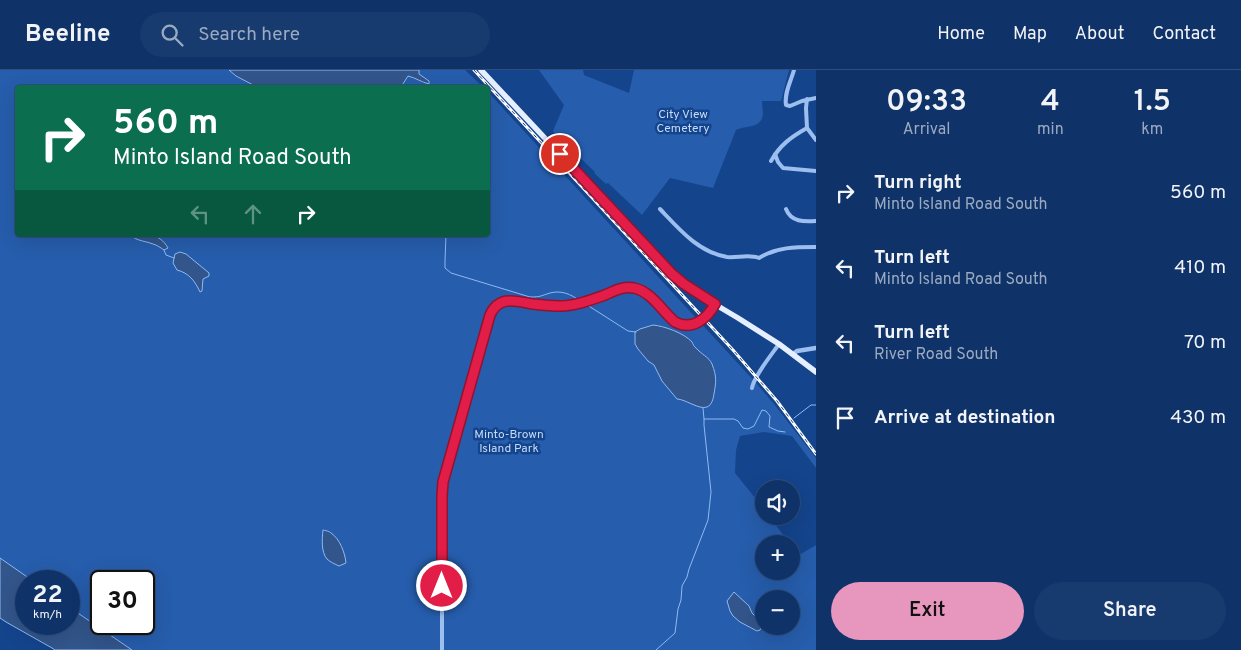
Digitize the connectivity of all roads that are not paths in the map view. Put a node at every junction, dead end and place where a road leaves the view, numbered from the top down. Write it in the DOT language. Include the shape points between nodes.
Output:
graph roads {
  1 [pos="481,70"];
  2 [pos="794,70"];
  3 [pos="816,98"];
  4 [pos="807,99"];
  5 [pos="807,128"];
  6 [pos="816,140"];
  7 [pos="775,154"];
  8 [pos="771,161"];
  9 [pos="816,171"];
  10 [pos="660,209"];
  11 [pos="786,209"];
  12 [pos="816,221"];
  13 [pos="816,247"];
  14 [pos="715,304"];
  15 [pos="779,344"];
  16 [pos="816,348"];
  17 [pos="793,354"];
  18 [pos="816,372"];
  19 [pos="752,388"];
  20 [pos="442,650"];
  1 -- 14 [label="main road" via="672,274"];
  2 -- 4 [label="street" via="786,93 786,105"];
  3 -- 4 [label="street"];
  4 -- 5 [label="street"];
  5 -- 6 [label="street"];
  5 -- 7 [label="street" via="789,139"];
  7 -- 8 [label="street"];
  7 -- 9 [label="street" via="783,168"];
  10 -- 13 [label="street" via="691,240 720,255 759,258 781,249"];
  11 -- 12 [label="street" via="798,220"];
  14 -- 15 [label="main road"];
  14 -- 20 [label="street" via="702,321 693,325 675,322 642,290 633,288 619,289 572,305 506,301 495,306 443,482"];
  15 -- 17 [label="main road"];
  15 -- 19 [label="street"];
  16 -- 17 [label="street"];
  17 -- 18 [label="main road"];
}
